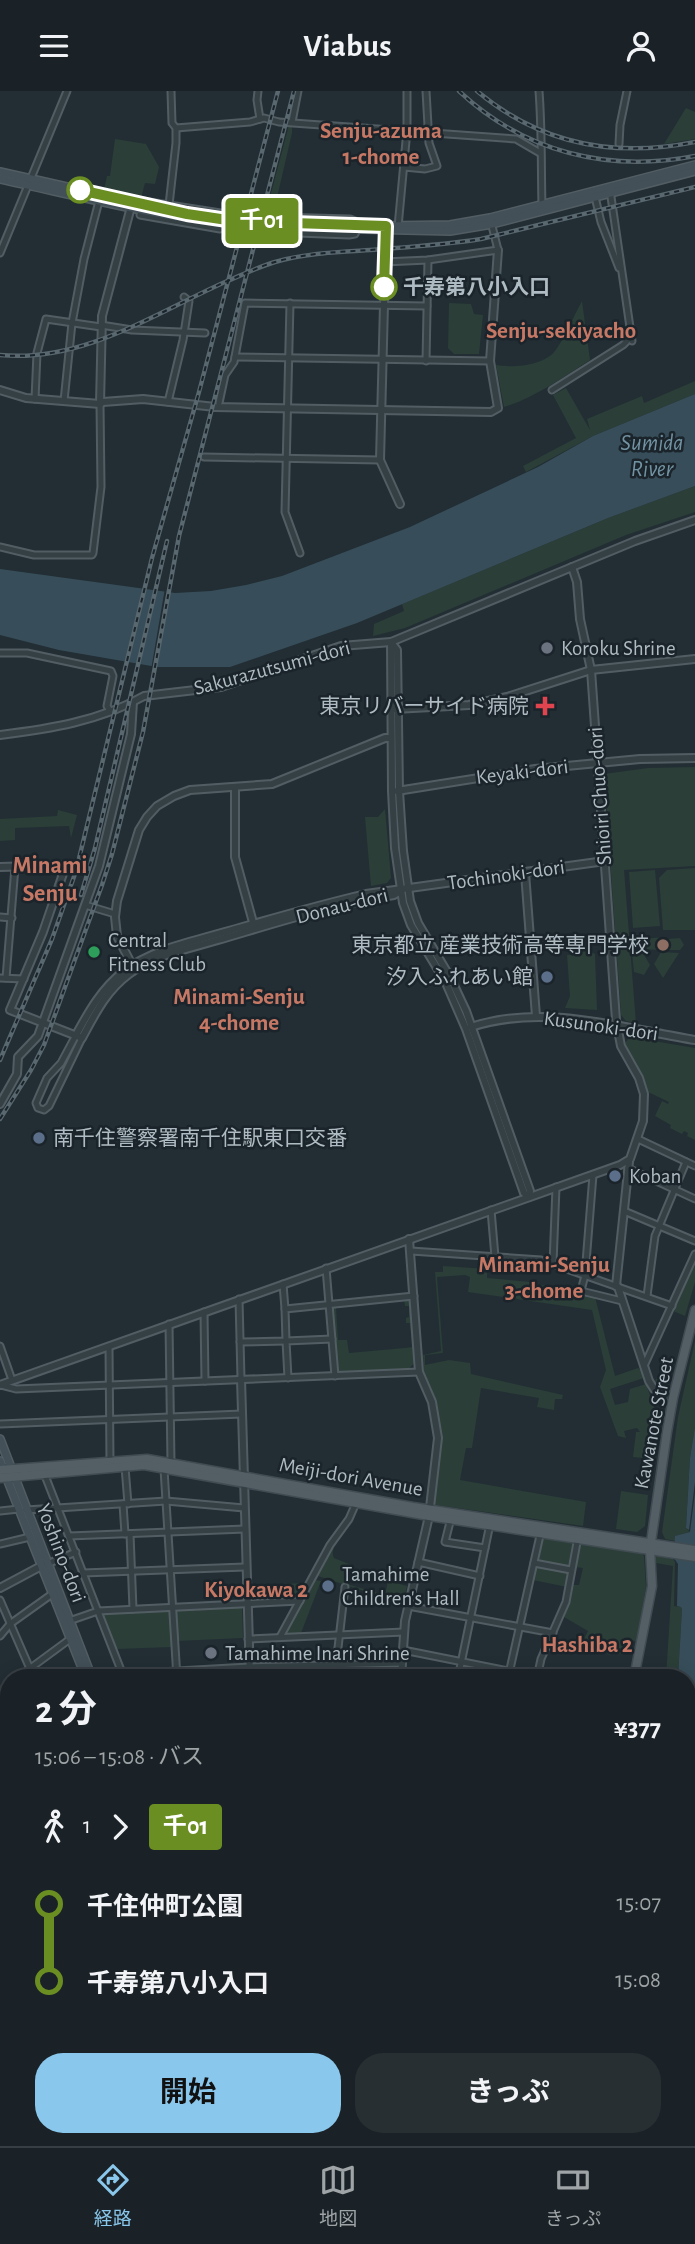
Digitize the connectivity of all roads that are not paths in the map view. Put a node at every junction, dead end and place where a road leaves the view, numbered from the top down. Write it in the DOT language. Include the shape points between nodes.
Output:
graph roads {
  1 [pos="67,91"];
  2 [pos="171,91"];
  3 [pos="258,91"];
  4 [pos="298,91"];
  5 [pos="407,91"];
  6 [pos="426,91"];
  7 [pos="539,91"];
  8 [pos="627,91"];
  9 [pos="260,119"];
  10 [pos="292,122"];
  11 [pos="176,128"];
  12 [pos="407,130"];
  13 [pos="428,131"];
  14 [pos="619,143"];
  15 [pos="540,153"];
  16 [pos="404,167"];
  17 [pos="695,168"];
  18 [pos="0,172"];
  19 [pos="0,179"];
  20 [pos="29,182"];
  21 [pos="610,190"];
  22 [pos="595,197"];
  23 [pos="99,201"];
  24 [pos="132,205"];
  25 [pos="169,205"];
  26 [pos="141,207"];
  27 [pos="542,208"];
  28 [pos="227,215"];
  29 [pos="276,217"];
  30 [pos="491,221"];
  31 [pos="358,227"];
  32 [pos="386,228"];
  33 [pos="220,229"];
  34 [pos="398,229"];
  35 [pos="272,232"];
  36 [pos="498,250"];
  37 [pos="0,253"];
  38 [pos="428,260"];
  39 [pos="384,262"];
  40 [pos="620,270"];
  41 [pos="184,297"];
  42 [pos="290,303"];
  43 [pos="383,305"];
  44 [pos="427,306"];
  45 [pos="72,323"];
  46 [pos="101,326"];
  47 [pos="184,332"];
  48 [pos="205,333"];
  49 [pos="629,333"];
  50 [pos="632,341"];
  51 [pos="235,357"];
  52 [pos="289,358"];
  53 [pos="382,360"];
  54 [pos="426,361"];
  55 [pos="490,361"];
  56 [pos="0,390"];
  57 [pos="552,390"];
  58 [pos="35,399"];
  59 [pos="64,401"];
  60 [pos="168,403"];
  61 [pos="219,403"];
  62 [pos="100,404"];
  63 [pos="288,408"];
  64 [pos="381,410"];
  65 [pos="204,457"];
  66 [pos="286,459"];
  67 [pos="380,460"];
  68 [pos="400,504"];
  69 [pos="695,520"];
  70 [pos="0,547"];
  71 [pos="300,553"];
  72 [pos="572,567"];
  73 [pos="391,642"];
  74 [pos="0,653"];
  75 [pos="695,659"];
  76 [pos="591,670"];
  77 [pos="133,702"];
  78 [pos="395,709"];
  79 [pos="110,711"];
  80 [pos="0,735"];
  81 [pos="391,738"];
  82 [pos="695,758"];
  83 [pos="598,763"];
  84 [pos="235,787"];
  85 [pos="396,791"];
  86 [pos="605,861"];
  87 [pos="0,867"];
  88 [pos="15,867"];
  89 [pos="525,873"];
  90 [pos="404,890"];
  91 [pos="85,905"];
  92 [pos="115,914"];
  93 [pos="0,917"];
  94 [pos="12,918"];
  95 [pos="254,927"];
  96 [pos="132,965"];
  97 [pos="3,978"];
  98 [pos="24,979"];
  99 [pos="536,1016"];
  100 [pos="42,1021"];
  101 [pos="617,1027"];
  102 [pos="469,1028"];
  103 [pos="79,1037"];
  104 [pos="695,1040"];
  105 [pos="48,1075"];
  106 [pos="58,1085"];
  107 [pos="0,1104"];
  108 [pos="638,1139"];
  109 [pos="686,1162"];
  110 [pos="628,1165"];
  111 [pos="695,1166"];
  112 [pos="593,1175"];
  113 [pos="556,1187"];
  114 [pos="674,1190"];
  115 [pos="528,1197"];
  116 [pos="695,1199"];
  117 [pos="491,1210"];
  118 [pos="624,1210"];
  119 [pos="659,1225"];
  120 [pos="410,1239"];
  121 [pos="695,1241"];
  122 [pos="411,1251"];
  123 [pos="695,1254"];
  124 [pos="495,1257"];
  125 [pos="553,1264"];
  126 [pos="326,1268"];
  127 [pos="585,1275"];
  128 [pos="283,1284"];
  129 [pos="617,1287"];
  130 [pos="414,1296"];
  131 [pos="647,1296"];
  132 [pos="239,1299"];
  133 [pos="622,1301"];
  134 [pos="329,1305"];
  135 [pos="672,1306"];
  136 [pos="285,1309"];
  137 [pos="695,1310"];
  138 [pos="204,1312"];
  139 [pos="169,1324"];
  140 [pos="332,1339"];
  141 [pos="286,1341"];
  142 [pos="240,1342"];
  143 [pos="0,1346"];
  144 [pos="108,1347"];
  145 [pos="644,1366"];
  146 [pos="419,1372"];
  147 [pos="335,1376"];
  148 [pos="288,1378"];
  149 [pos="12,1380"];
  150 [pos="241,1380"];
  151 [pos="205,1381"];
  152 [pos="170,1382"];
  153 [pos="1,1385"];
  154 [pos="109,1385"];
  155 [pos="673,1398"];
  156 [pos="242,1415"];
  157 [pos="170,1417"];
  158 [pos="109,1420"];
  159 [pos="0,1425"];
  160 [pos="0,1439"];
  161 [pos="110,1465"];
  162 [pos="167,1466"];
  163 [pos="125,1467"];
  164 [pos="5,1472"];
  165 [pos="44,1473"];
  166 [pos="243,1480"];
  167 [pos="166,1501"];
  168 [pos="356,1503"];
  169 [pos="125,1504"];
  170 [pos="58,1508"];
  171 [pos="244,1508"];
  172 [pos="22,1510"];
  173 [pos="0,1511"];
  174 [pos="429,1512"];
  175 [pos="451,1518"];
  176 [pos="490,1524"];
  177 [pos="245,1529"];
  178 [pos="541,1531"];
  179 [pos="168,1533"];
  180 [pos="127,1534"];
  181 [pos="69,1536"];
  182 [pos="30,1537"];
  183 [pos="578,1537"];
  184 [pos="0,1544"];
  185 [pos="650,1546"];
  186 [pos="485,1548"];
  187 [pos="675,1550"];
  188 [pos="695,1550"];
  189 [pos="76,1552"];
  190 [pos="695,1556"];
  191 [pos="418,1562"];
  192 [pos="534,1563"];
  193 [pos="44,1565"];
  194 [pos="245,1567"];
  195 [pos="170,1570"];
  196 [pos="571,1570"];
  197 [pos="131,1571"];
  198 [pos="83,1573"];
  199 [pos="480,1576"];
  200 [pos="345,1587"];
  201 [pos="0,1588"];
  202 [pos="52,1594"];
  203 [pos="0,1600"];
  204 [pos="300,1601"];
  205 [pos="247,1602"];
  206 [pos="408,1606"];
  207 [pos="172,1607"];
  208 [pos="133,1609"];
  209 [pos="98,1611"];
  210 [pos="471,1619"];
  211 [pos="69,1621"];
  212 [pos="10,1624"];
  213 [pos="521,1627"];
  214 [pos="404,1632"];
  215 [pos="553,1633"];
  216 [pos="340,1635"];
  217 [pos="0,1636"];
  218 [pos="280,1637"];
  219 [pos="70,1639"];
  220 [pos="248,1639"];
  221 [pos="403,1650"];
  222 [pos="463,1662"];
  223 [pos="402,1663"];
  224 [pos="336,1665"];
  225 [pos="249,1667"];
  226 [pos="30,1669"];
  227 [pos="82,1669"];
  228 [pos="88,1669"];
  229 [pos="120,1669"];
  230 [pos="177,1669"];
  231 [pos="231,1669"];
  232 [pos="336,1669"];
  233 [pos="402,1669"];
  234 [pos="461,1669"];
  235 [pos="488,1669"];
  236 [pos="510,1669"];
  237 [pos="539,1669"];
  238 [pos="636,1669"];
  1 -- 20 [label="street"];
  2 -- 11 [label="street"];
  3 -- 9 [label="street"];
  4 -- 10 [label="street"];
  5 -- 12 [label="street"];
  6 -- 13 [label="street"];
  7 -- 15 [label="street"];
  8 -- 14 [label="street"];
  9 -- 10 [label="street"];
  9 -- 11 [label="street"];
  10 -- 12 [label="street"];
  11 -- 25 [label="street"];
  12 -- 13 [label="street"];
  12 -- 16 [label="street"];
  13 -- 15 [label="street" via="516,139"];
  13 -- 16 [label="street" via="437,166"];
  15 -- 27 [label="street"];
  16 -- 34 [label="street"];
  17 -- 21 [label="main road"];
  18 -- 20 [label="main road"];
  19 -- 20 [label="main road"];
  20 -- 23 [label="main road"];
  20 -- 24 [label="main road"];
  20 -- 37 [label="street"];
  21 -- 22 [label="main road"];
  21 -- 27 [label="main road"];
  21 -- 40 [label="street"];
  22 -- 27 [label="main road"];
  22 -- 40 [label="street"];
  23 -- 24 [label="main road"];
  23 -- 45 [label="street"];
  24 -- 26 [label="main road"];
  24 -- 46 [label="street"];
  25 -- 26 [label="street" via="143,201"];
  25 -- 28 [label="street"];
  26 -- 31 [label="main road" via="234,221"];
  26 -- 33 [label="street" via="140,215"];
  27 -- 30 [label="main road"];
  29 -- 31 [label="street" via="350,219"];
  30 -- 34 [label="main road"];
  30 -- 36 [label="street"];
  31 -- 32 [label="main road"];
  31 -- 35 [label="street" via="354,235"];
  32 -- 34 [label="main road"];
  32 -- 39 [label="street"];
  36 -- 38 [label="street"];
  36 -- 55 [label="street"];
  38 -- 39 [label="street"];
  38 -- 44 [label="street"];
  39 -- 43 [label="street"];
  40 -- 49 [label="street"];
  41 -- 47 [label="street" via="189,301"];
  42 -- 43 [label="street"];
  42 -- 51 [label="street" via="245,303"];
  42 -- 52 [label="street"];
  43 -- 44 [label="street"];
  43 -- 53 [label="street"];
  44 -- 54 [label="street"];
  45 -- 46 [label="street"];
  45 -- 58 [label="street" via="46,319 37,353"];
  45 -- 59 [label="street"];
  46 -- 47 [label="street"];
  46 -- 62 [label="street"];
  47 -- 48 [label="street"];
  47 -- 60 [label="street"];
  49 -- 50 [label="street"];
  49 -- 57 [label="street" via="623,345"];
  51 -- 52 [label="street"];
  51 -- 61 [label="street" via="225,375"];
  52 -- 53 [label="street"];
  52 -- 63 [label="street"];
  53 -- 54 [label="street"];
  53 -- 64 [label="street"];
  54 -- 55 [label="street"];
  55 -- 64 [label="street" via="496,411"];
  56 -- 58 [label="street"];
  58 -- 59 [label="street"];
  59 -- 62 [label="street"];
  60 -- 62 [label="street"];
  60 -- 63 [label="street"];
  62 -- 70 [label="street" via="101,487 92,555 34,555"];
  63 -- 64 [label="street"];
  63 -- 66 [label="street"];
  64 -- 67 [label="street"];
  65 -- 66 [label="street"];
  66 -- 67 [label="street"];
  66 -- 71 [label="street" via="285,512"];
  67 -- 68 [label="street"];
  69 -- 72 [label="street, Sakurazutsumi-dori"];
  72 -- 73 [label="street, Sakurazutsumi-dori"];
  72 -- 76 [label="street, Shioiri Chuo-dori"];
  73 -- 77 [label="street, Sakurazutsumi-dori" via="341,646 221,687"];
  73 -- 78 [label="street" via="397,650"];
  74 -- 79 [label="street" via="27,653 111,671"];
  75 -- 76 [label="street"];
  76 -- 78 [label="street" via="484,702"];
  76 -- 83 [label="street, Shioiri Chuo-dori"];
  77 -- 79 [label="street, Sakurazutsumi-dori"];
  77 -- 91 [label="street" via="128,747"];
  78 -- 81 [label="street"];
  78 -- 85 [label="street"];
  79 -- 80 [label="street, Sakurazutsumi-dori" via="48,729"];
  81 -- 84 [label="street" via="272,783"];
  81 -- 85 [label="street"];
  82 -- 83 [label="street, Keyaki-dori"];
  83 -- 85 [label="street, Keyaki-dori"];
  83 -- 86 [label="street, Shioiri Chuo-dori"];
  84 -- 92 [label="street" via="182,793 152,812 136,837"];
  84 -- 95 [label="street" via="235,857"];
  85 -- 90 [label="street"];
  86 -- 89 [label="street, Tochinoki-dori"];
  86 -- 101 [label="street, Shioiri Chuo-dori"];
  87 -- 88 [label="street"];
  88 -- 94 [label="street"];
  88 -- 98 [label="street" via="66,865"];
  89 -- 90 [label="street, Tochinoki-dori"];
  89 -- 99 [label="street"];
  90 -- 95 [label="street, Donau-dori"];
  90 -- 102 [label="street" via="411,925"];
  91 -- 92 [label="street"];
  91 -- 100 [label="street"];
  92 -- 96 [label="street" via="120,943"];
  93 -- 94 [label="street"];
  94 -- 97 [label="street"];
  95 -- 96 [label="street, Donau-dori" via="164,950"];
  95 -- 103 [label="street, Donau-dori" via="135,969 106,995"];
  96 -- 103 [label="street, Donau-dori" via="104,990"];
  97 -- 98 [label="street"];
  98 -- 100 [label="street" via="10,1010"];
  99 -- 101 [label="street, Kusunoki-dori"];
  99 -- 102 [label="street, Kusunoki-dori"];
  100 -- 103 [label="street"];
  100 -- 107 [label="street" via="36,1039 18,1056 17,1074"];
  101 -- 104 [label="street, Kusunoki-dori"];
  101 -- 108 [label="street, Shioiri Chuo-dori" via="644,1094"];
  102 -- 115 [label="street"];
  103 -- 105 [label="street"];
  103 -- 106 [label="street"];
  105 -- 106 [label="street" via="56,1078"];
  105 -- 106 [label="street" via="36,1100 38,1108 48,1108"];
  108 -- 109 [label="street"];
  108 -- 110 [label="street, Shioiri Chuo-dori"];
  109 -- 111 [label="street"];
  109 -- 114 [label="street"];
  110 -- 112 [label="street"];
  110 -- 114 [label="street"];
  110 -- 118 [label="street, Shioiri Chuo-dori"];
  112 -- 113 [label="street"];
  112 -- 127 [label="street"];
  113 -- 115 [label="street"];
  113 -- 125 [label="street"];
  114 -- 116 [label="street"];
  114 -- 119 [label="street"];
  115 -- 117 [label="street"];
  117 -- 120 [label="street"];
  117 -- 124 [label="street"];
  118 -- 119 [label="street"];
  118 -- 129 [label="street, Shioiri Chuo-dori"];
  119 -- 121 [label="street"];
  119 -- 131 [label="street"];
  120 -- 122 [label="street"];
  120 -- 126 [label="street"];
  122 -- 124 [label="street"];
  122 -- 130 [label="street"];
  123 -- 135 [label="street"];
  124 -- 125 [label="street"];
  125 -- 127 [label="street"];
  126 -- 128 [label="street"];
  126 -- 134 [label="street"];
  127 -- 129 [label="street"];
  127 -- 133 [label="street" via="581,1291"];
  128 -- 132 [label="street"];
  128 -- 136 [label="street"];
  129 -- 131 [label="street"];
  129 -- 133 [label="street"];
  130 -- 134 [label="street"];
  130 -- 146 [label="street"];
  131 -- 135 [label="street"];
  132 -- 138 [label="street"];
  132 -- 142 [label="street"];
  133 -- 145 [label="street"];
  134 -- 136 [label="street"];
  134 -- 140 [label="street"];
  135 -- 145 [label="street"];
  136 -- 141 [label="street"];
  137 -- 155 [label="main road, Kawanote Street"];
  138 -- 139 [label="street"];
  138 -- 151 [label="street"];
  139 -- 144 [label="street"];
  139 -- 152 [label="street"];
  140 -- 141 [label="street"];
  140 -- 147 [label="street"];
  141 -- 142 [label="street"];
  141 -- 148 [label="street"];
  142 -- 150 [label="street"];
  143 -- 149 [label="street"];
  144 -- 149 [label="street"];
  144 -- 154 [label="street"];
  145 -- 155 [label="street" via="654,1389"];
  146 -- 147 [label="street"];
  146 -- 174 [label="street" via="432,1402 438,1438"];
  147 -- 148 [label="street"];
  148 -- 150 [label="street"];
  149 -- 153 [label="street"];
  150 -- 151 [label="street"];
  150 -- 156 [label="street"];
  151 -- 152 [label="street"];
  152 -- 154 [label="street"];
  152 -- 157 [label="street"];
  153 -- 154 [label="street" via="16,1389"];
  154 -- 158 [label="street"];
  155 -- 185 [label="main road, Kawanote Street"];
  156 -- 157 [label="street"];
  156 -- 166 [label="street"];
  157 -- 158 [label="street"];
  157 -- 162 [label="street"];
  158 -- 159 [label="street"];
  158 -- 161 [label="street"];
  160 -- 164 [label="main road"];
  161 -- 162 [label="main road, Meiji-dori Avenue" via="147,1459"];
  161 -- 163 [label="main road, Meiji-dori Avenue"];
  161 -- 164 [label="main road, Meiji-dori Avenue"];
  161 -- 165 [label="main road, Meiji-dori Avenue"];
  162 -- 163 [label="main road, Meiji-dori Avenue"];
  162 -- 166 [label="main road, Meiji-dori Avenue"];
  162 -- 167 [label="street"];
  163 -- 169 [label="street"];
  164 -- 165 [label="main road, Meiji-dori Avenue"];
  164 -- 172 [label="main road"];
  165 -- 170 [label="street"];
  166 -- 168 [label="main road, Meiji-dori Avenue"];
  166 -- 171 [label="street"];
  166 -- 174 [label="main road, Meiji-dori Avenue"];
  167 -- 169 [label="street"];
  167 -- 171 [label="street"];
  167 -- 179 [label="street"];
  168 -- 174 [label="main road, Meiji-dori Avenue"];
  168 -- 204 [label="street"];
  169 -- 170 [label="street"];
  169 -- 180 [label="street"];
  170 -- 172 [label="street"];
  170 -- 181 [label="street"];
  171 -- 177 [label="street"];
  172 -- 173 [label="street"];
  172 -- 182 [label="main road"];
  172 -- 193 [label="main road, Yoshino-dori"];
  174 -- 175 [label="main road, Meiji-dori Avenue"];
  174 -- 185 [label="main road, Meiji-dori Avenue"];
  174 -- 191 [label="street"];
  175 -- 176 [label="main road, Meiji-dori Avenue"];
  175 -- 186 [label="street" via="445,1542"];
  176 -- 178 [label="main road, Meiji-dori Avenue"];
  176 -- 186 [label="street"];
  177 -- 179 [label="street"];
  177 -- 194 [label="street"];
  178 -- 183 [label="main road, Meiji-dori Avenue"];
  178 -- 192 [label="street"];
  179 -- 180 [label="street"];
  179 -- 195 [label="street"];
  180 -- 181 [label="street"];
  180 -- 197 [label="street"];
  181 -- 189 [label="street"];
  182 -- 184 [label="street"];
  182 -- 193 [label="main road"];
  183 -- 185 [label="main road, Meiji-dori Avenue"];
  183 -- 196 [label="street"];
  185 -- 187 [label="main road, Meiji-dori Avenue"];
  185 -- 238 [label="main road, Kawanote Street" via="652,1587"];
  186 -- 199 [label="street"];
  187 -- 188 [label="main road, Meiji-dori Avenue"];
  187 -- 190 [label="main road, Meiji-dori Avenue"];
  189 -- 193 [label="street"];
  189 -- 198 [label="street"];
  191 -- 199 [label="street"];
  191 -- 206 [label="street"];
  192 -- 196 [label="street"];
  192 -- 213 [label="street"];
  193 -- 201 [label="street"];
  193 -- 202 [label="main road"];
  193 -- 211 [label="main road, Yoshino-dori"];
  194 -- 195 [label="street"];
  194 -- 205 [label="street"];
  195 -- 197 [label="street"];
  195 -- 207 [label="street"];
  196 -- 215 [label="street" via="566,1602"];
  197 -- 198 [label="street"];
  197 -- 208 [label="street"];
  198 -- 209 [label="street"];
  199 -- 210 [label="street"];
  200 -- 216 [label="street"];
  202 -- 212 [label="street"];
  202 -- 219 [label="main road"];
  203 -- 212 [label="street"];
  204 -- 205 [label="street"];
  204 -- 218 [label="street"];
  205 -- 207 [label="street"];
  205 -- 220 [label="street"];
  206 -- 210 [label="street"];
  206 -- 214 [label="street"];
  207 -- 208 [label="street"];
  207 -- 230 [label="street"];
  208 -- 209 [label="street"];
  209 -- 211 [label="street"];
  209 -- 229 [label="street"];
  210 -- 213 [label="street"];
  210 -- 222 [label="street"];
  211 -- 228 [label="main road, Yoshino-dori"];
  212 -- 217 [label="street"];
  212 -- 226 [label="street"];
  213 -- 215 [label="street"];
  213 -- 236 [label="street"];
  214 -- 216 [label="street"];
  214 -- 221 [label="street"];
  215 -- 237 [label="street"];
  216 -- 218 [label="street"];
  216 -- 224 [label="street"];
  218 -- 220 [label="street"];
  219 -- 226 [label="street"];
  219 -- 227 [label="main road"];
  220 -- 225 [label="street"];
  221 -- 222 [label="street"];
  221 -- 223 [label="street"];
  222 -- 234 [label="street"];
  222 -- 235 [label="street"];
  223 -- 224 [label="street"];
  223 -- 233 [label="street"];
  224 -- 225 [label="street"];
  224 -- 232 [label="street"];
  225 -- 231 [label="street"];
}
